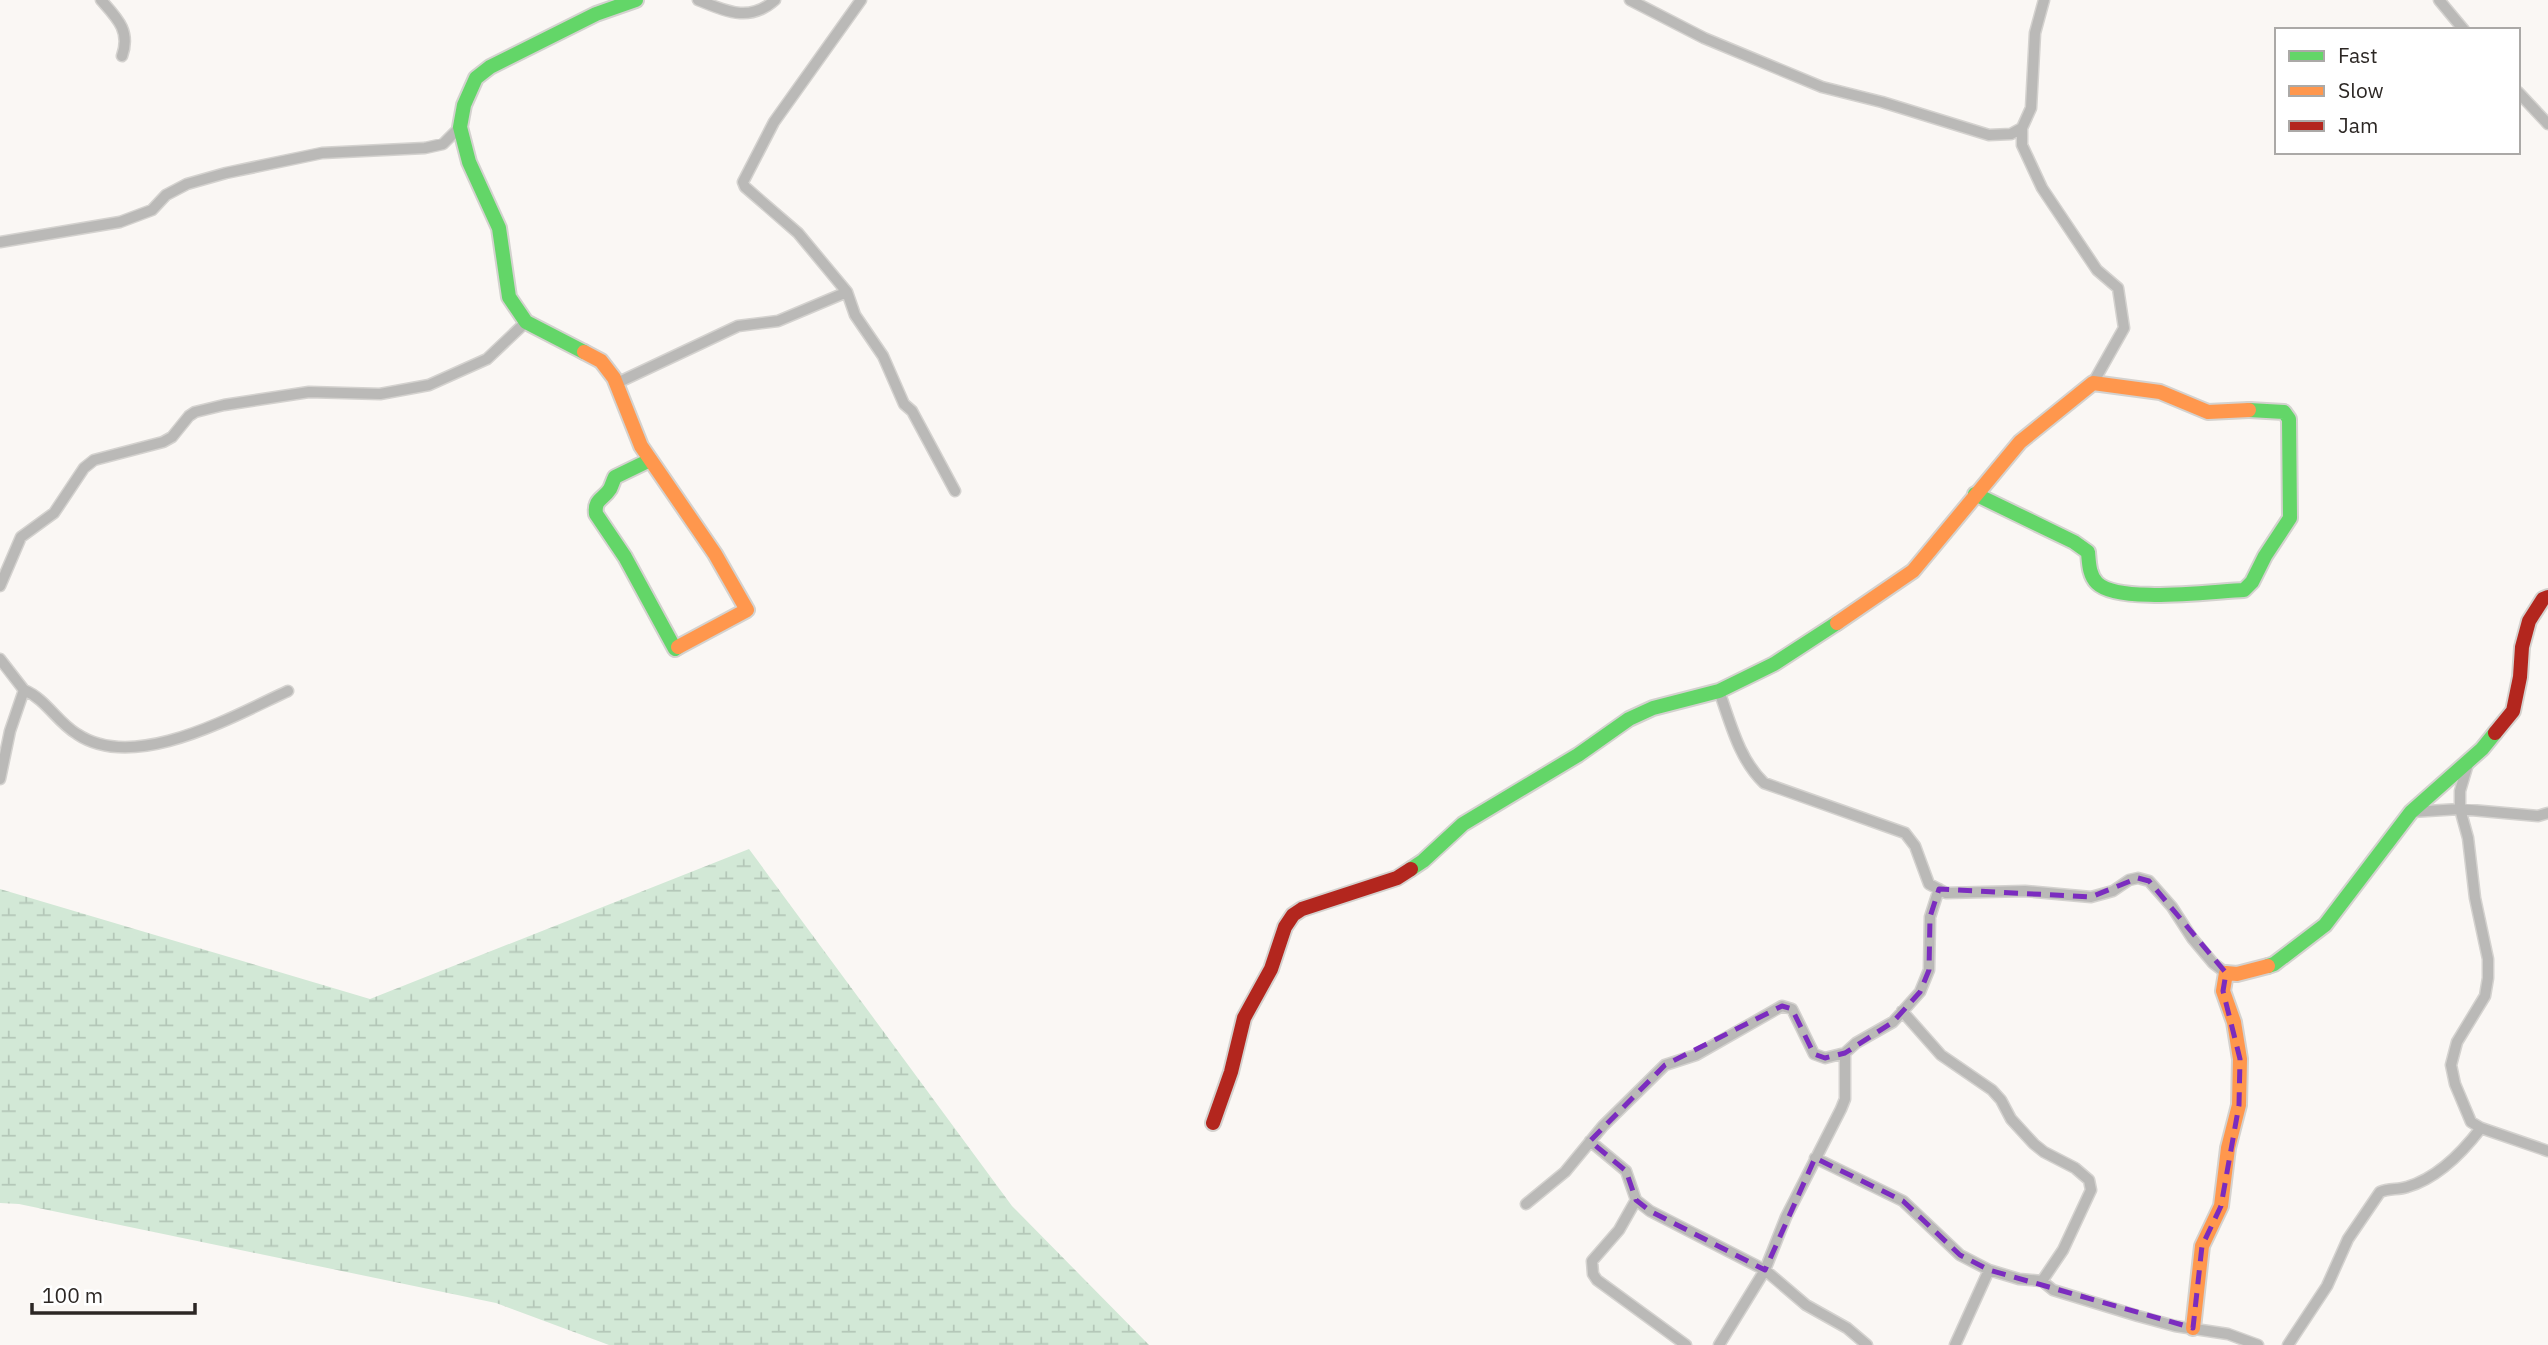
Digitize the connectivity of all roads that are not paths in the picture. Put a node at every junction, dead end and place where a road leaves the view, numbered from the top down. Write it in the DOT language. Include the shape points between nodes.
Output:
graph roads {
  1 [pos="102,0"];
  2 [pos="636,0"];
  3 [pos="698,0"];
  4 [pos="775,0"];
  5 [pos="861,0"];
  6 [pos="1630,0"];
  7 [pos="2044,0"];
  8 [pos="2439,0"];
  9 [pos="2462,28"];
  10 [pos="122,56"];
  11 [pos="2520,94"];
  12 [pos="2548,124"];
  13 [pos="460,127"];
  14 [pos="2022,128"];
  15 [pos="0,242"];
  16 [pos="847,292"];
  17 [pos="526,322"];
  18 [pos="617,383"];
  19 [pos="2093,383"];
  20 [pos="650,460"];
  21 [pos="955,491"];
  22 [pos="1975,494"];
  23 [pos="0,586"];
  24 [pos="2548,597"];
  25 [pos="0,659"];
  26 [pos="24,690"];
  27 [pos="288,691"];
  28 [pos="1719,691"];
  29 [pos="2468,764"];
  30 [pos="0,779"];
  31 [pos="2460,809"];
  32 [pos="2410,812"];
  33 [pos="2548,813"];
  34 [pos="1939,889"];
  35 [pos="2226,973"];
  36 [pos="1902,1011"];
  37 [pos="1845,1053"];
  38 [pos="1213,1123"];
  39 [pos="2481,1128"];
  40 [pos="1590,1141"];
  41 [pos="2548,1151"];
  42 [pos="1815,1158"];
  43 [pos="1636,1200"];
  44 [pos="1526,1204"];
  45 [pos="1765,1270"];
  46 [pos="1989,1270"];
  47 [pos="2042,1281"];
  48 [pos="2193,1328"];
  49 [pos="1686,1345"];
  50 [pos="1719,1345"];
  51 [pos="1867,1345"];
  52 [pos="1955,1345"];
  53 [pos="2258,1345"];
  54 [pos="2288,1345"];
  1 -- 10 [label="street" via="124,32"];
  2 -- 13 [label="street" via="596,14 491,67 476,78"];
  3 -- 4 [label="street" via="743,14"];
  5 -- 16 [label="street" via="774,122 743,182 798,233"];
  6 -- 14 [label="street" via="1704,38 1822,87 1989,135 2011,134"];
  7 -- 14 [label="street" via="2035,33 2031,108"];
  8 -- 9 [label="street"];
  11 -- 12 [label="street"];
  13 -- 15 [label="street" via="443,144 322,153 226,173 187,184 166,195 152,210 120,222"];
  13 -- 17 [label="street" via="469,162 499,228 509,297"];
  14 -- 19 [label="street" via="2022,145 2042,188 2097,270 2118,288 2124,328"];
  16 -- 18 [label="street" via="778,321 738,326"];
  16 -- 21 [label="street" via="855,315 883,356 904,404"];
  17 -- 18 [label="street" via="600,361"];
  17 -- 23 [label="street" via="487,359 429,385 380,394 309,392 224,405 195,412 163,442 94,460 76,478 54,513 21,537"];
  18 -- 20 [label="street"];
  19 -- 22 [label="street" via="2020,442"];
  19 -- 22 [label="street" via="2160,391 2208,412 2284,412 2289,419 2290,518 2250,586 2231,592 2113,593 2090,572 2088,552"];
  20 -- 20 [label="street" via="719,559 747,610 675,649 594,505 610,490 615,477"];
  22 -- 28 [label="street" via="1913,571 1774,664"];
  24 -- 29 [label="street" via="2529,621 2512,711"];
  25 -- 26 [label="street"];
  26 -- 27 [label="street" via="41,699 77,735 113,748 161,743 213,726"];
  26 -- 30 [label="street"];
  28 -- 34 [label="street" via="1744,760 1764,783 1905,834 1915,846 1929,884"];
  28 -- 38 [label="street" via="1629,719 1463,824 1397,878 1293,915 1244,1018"];
  29 -- 31 [label="street"];
  29 -- 32 [label="street"];
  31 -- 32 [label="street"];
  31 -- 33 [label="street"];
  31 -- 39 [label="street" via="2488,978 2485,996 2457,1042 2451,1065 2471,1122"];
  32 -- 35 [label="street" via="2325,925 2274,964"];
  34 -- 35 [label="street" via="1946,893 2025,891 2091,897 2113,891 2129,880 2149,881 2192,938"];
  34 -- 36 [label="street" via="1930,917 1929,970 1920,992"];
  35 -- 48 [label="street" via="2223,991 2241,1059 2239,1105 2221,1206 2202,1246"];
  36 -- 37 [label="street" via="1893,1022"];
  36 -- 47 [label="street" via="1941,1055 1992,1090 2034,1144 2089,1180 2091,1190 2063,1250"];
  37 -- 40 [label="street" via="1825,1058 1814,1054 1791,1009 1782,1006 1696,1055 1665,1065"];
  37 -- 42 [label="street" via="1845,1099"];
  39 -- 41 [label="street"];
  39 -- 54 [label="street" via="2465,1149 2423,1181 2380,1192"];
  40 -- 43 [label="street" via="1626,1171"];
  40 -- 44 [label="street" via="1565,1172"];
  42 -- 45 [label="street"];
  42 -- 46 [label="street" via="1903,1201 1960,1255"];
  43 -- 45 [label="street" via="1694,1236"];
  43 -- 49 [label="street" via="1592,1262 1592,1274"];
  45 -- 50 [label="street"];
  45 -- 51 [label="street" via="1806,1305"];
  46 -- 47 [label="street"];
  46 -- 52 [label="street"];
  47 -- 48 [label="street" via="2053,1290 2113,1309"];
  48 -- 53 [label="street"];
}
